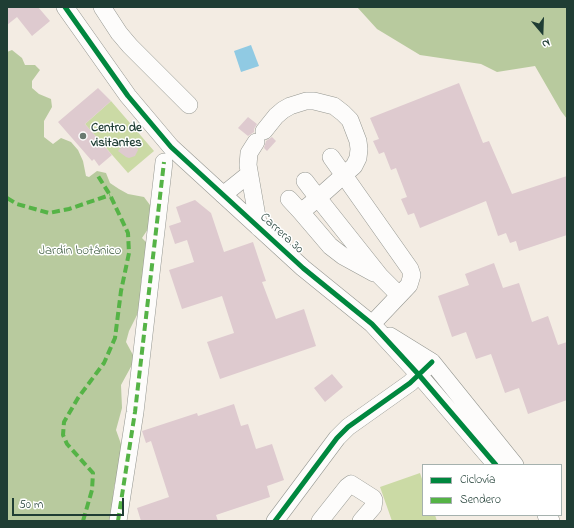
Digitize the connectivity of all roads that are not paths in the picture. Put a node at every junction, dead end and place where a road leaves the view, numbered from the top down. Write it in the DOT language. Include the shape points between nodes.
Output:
graph roads {
  1 [pos="65,7"];
  2 [pos="102,7"];
  3 [pos="189,105"];
  4 [pos="331,157"];
  5 [pos="164,162"];
  6 [pos="250,174"];
  7 [pos="345,175"];
  8 [pos="305,180"];
  9 [pos="223,195"];
  10 [pos="318,198"];
  11 [pos="289,199"];
  12 [pos="301,212"];
  13 [pos="259,228"];
  14 [pos="380,276"];
  15 [pos="399,295"];
  16 [pos="372,324"];
  17 [pos="432,362"];
  18 [pos="419,375"];
  19 [pos="495,464"];
  20 [pos="514,464"];
  21 [pos="118,521"];
  22 [pos="275,521"];
  23 [pos="320,521"];
  24 [pos="361,521"];
  1 -- 9 [label="street, Carrera 30" via="128,96 171,147"];
  2 -- 3 [label="street" via="130,46"];
  4 -- 7 [label="street"];
  5 -- 21 [label="street" via="134,412"];
  6 -- 7 [label="street" via="249,153 276,116 290,106 314,101 334,106 350,120 359,149 354,166"];
  6 -- 9 [label="street"];
  6 -- 13 [label="street"];
  7 -- 10 [label="street"];
  7 -- 15 [label="street" via="410,270 412,275 409,285"];
  8 -- 10 [label="street"];
  9 -- 13 [label="street, Carrera 30"];
  10 -- 12 [label="street"];
  10 -- 14 [label="street"];
  11 -- 12 [label="street"];
  12 -- 14 [label="street" via="330,246"];
  13 -- 16 [label="street, Carrera 30"];
  14 -- 15 [label="street"];
  15 -- 16 [label="street"];
  16 -- 17 [label="street, Carrera 30"];
  16 -- 18 [label="street, Carrera 30"];
  17 -- 18 [label="street"];
  17 -- 20 [label="street, Carrera 30"];
  18 -- 19 [label="street, Carrera 30"];
  18 -- 22 [label="street" via="348,427"];
  23 -- 24 [label="street" via="351,484 374,500"];
}
